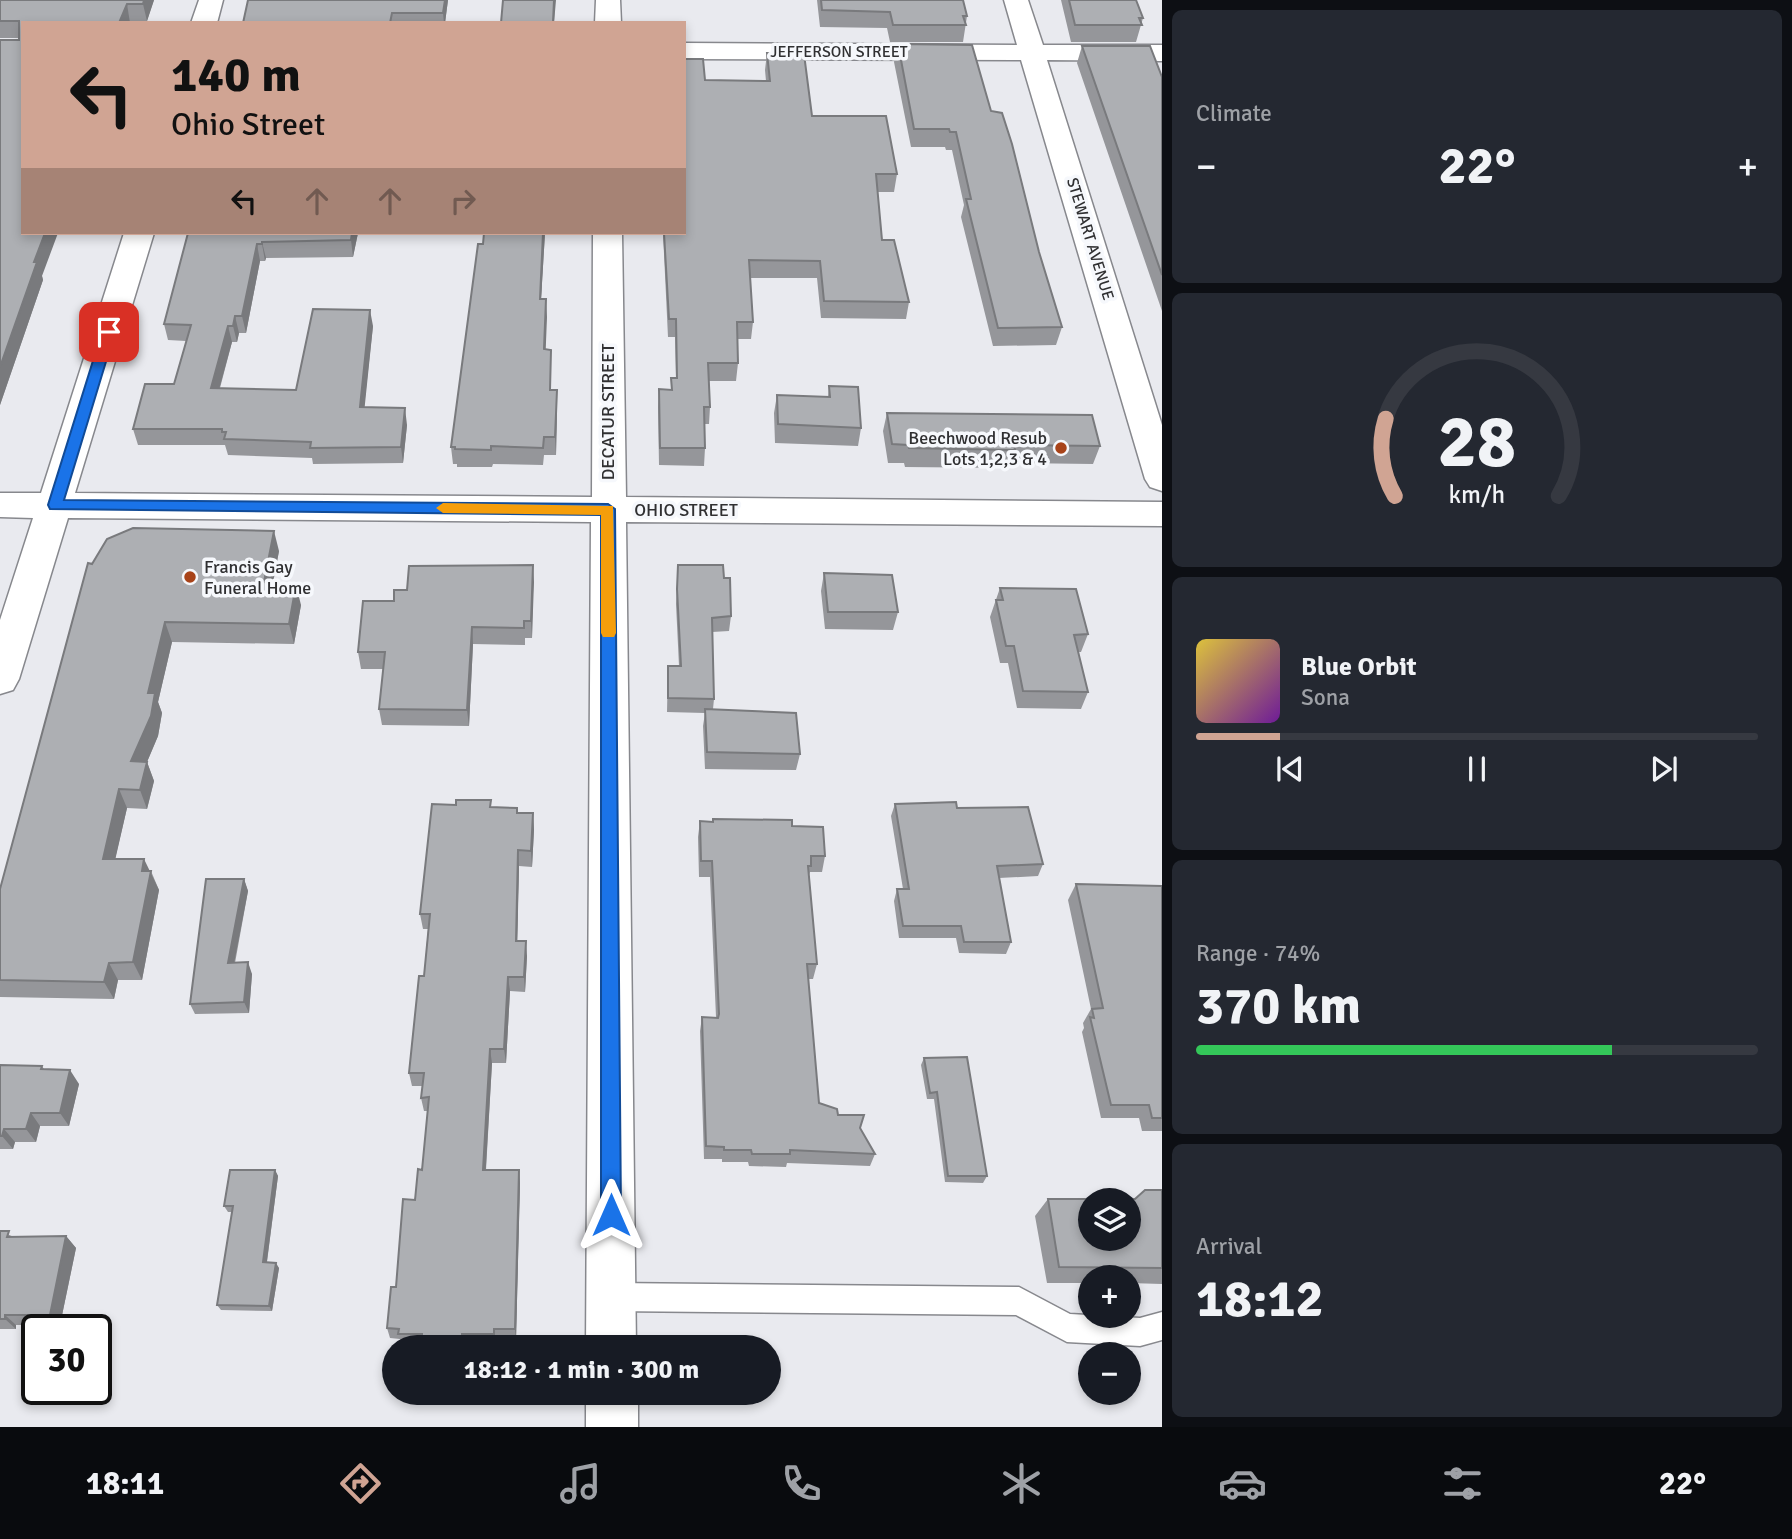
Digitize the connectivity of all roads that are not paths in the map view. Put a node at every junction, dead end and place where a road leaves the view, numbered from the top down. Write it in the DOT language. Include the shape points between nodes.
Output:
graph roads {
  1 [pos="211,0"];
  2 [pos="608,0"];
  3 [pos="1016,0"];
  4 [pos="205,21"];
  5 [pos="608,21"];
  6 [pos="686,51"];
  7 [pos="1034,53"];
  8 [pos="1162,54"];
  9 [pos="138,235"];
  10 [pos="608,235"];
  11 [pos="1162,479"];
  12 [pos="0,505"];
  13 [pos="55,505"];
  14 [pos="608,509"];
  15 [pos="1162,514"];
  16 [pos="0,679"];
  17 [pos="611,1297"];
  18 [pos="1162,1326"];
  19 [pos="611,1335"];
  20 [pos="611,1405"];
  21 [pos="612,1427"];
  1 -- 4 [label="street"];
  2 -- 5 [label="street"];
  3 -- 7 [label="street, STEWART AVENUE"];
  6 -- 7 [label="street, JEFFERSON STREET"];
  7 -- 8 [label="street, JEFFERSON STREET"];
  7 -- 11 [label="street, STEWART AVENUE"];
  9 -- 13 [label="street"];
  10 -- 14 [label="street, DECATUR STREET"];
  12 -- 13 [label="street, OHIO STREET"];
  13 -- 14 [label="street, OHIO STREET"];
  13 -- 16 [label="street"];
  14 -- 15 [label="street, OHIO STREET"];
  14 -- 17 [label="street, DECATUR STREET"];
  17 -- 18 [label="lane" via="1019,1301 1067,1328 1140,1332"];
  17 -- 19 [label="street, DECATUR STREET"];
  20 -- 21 [label="street"];
}
